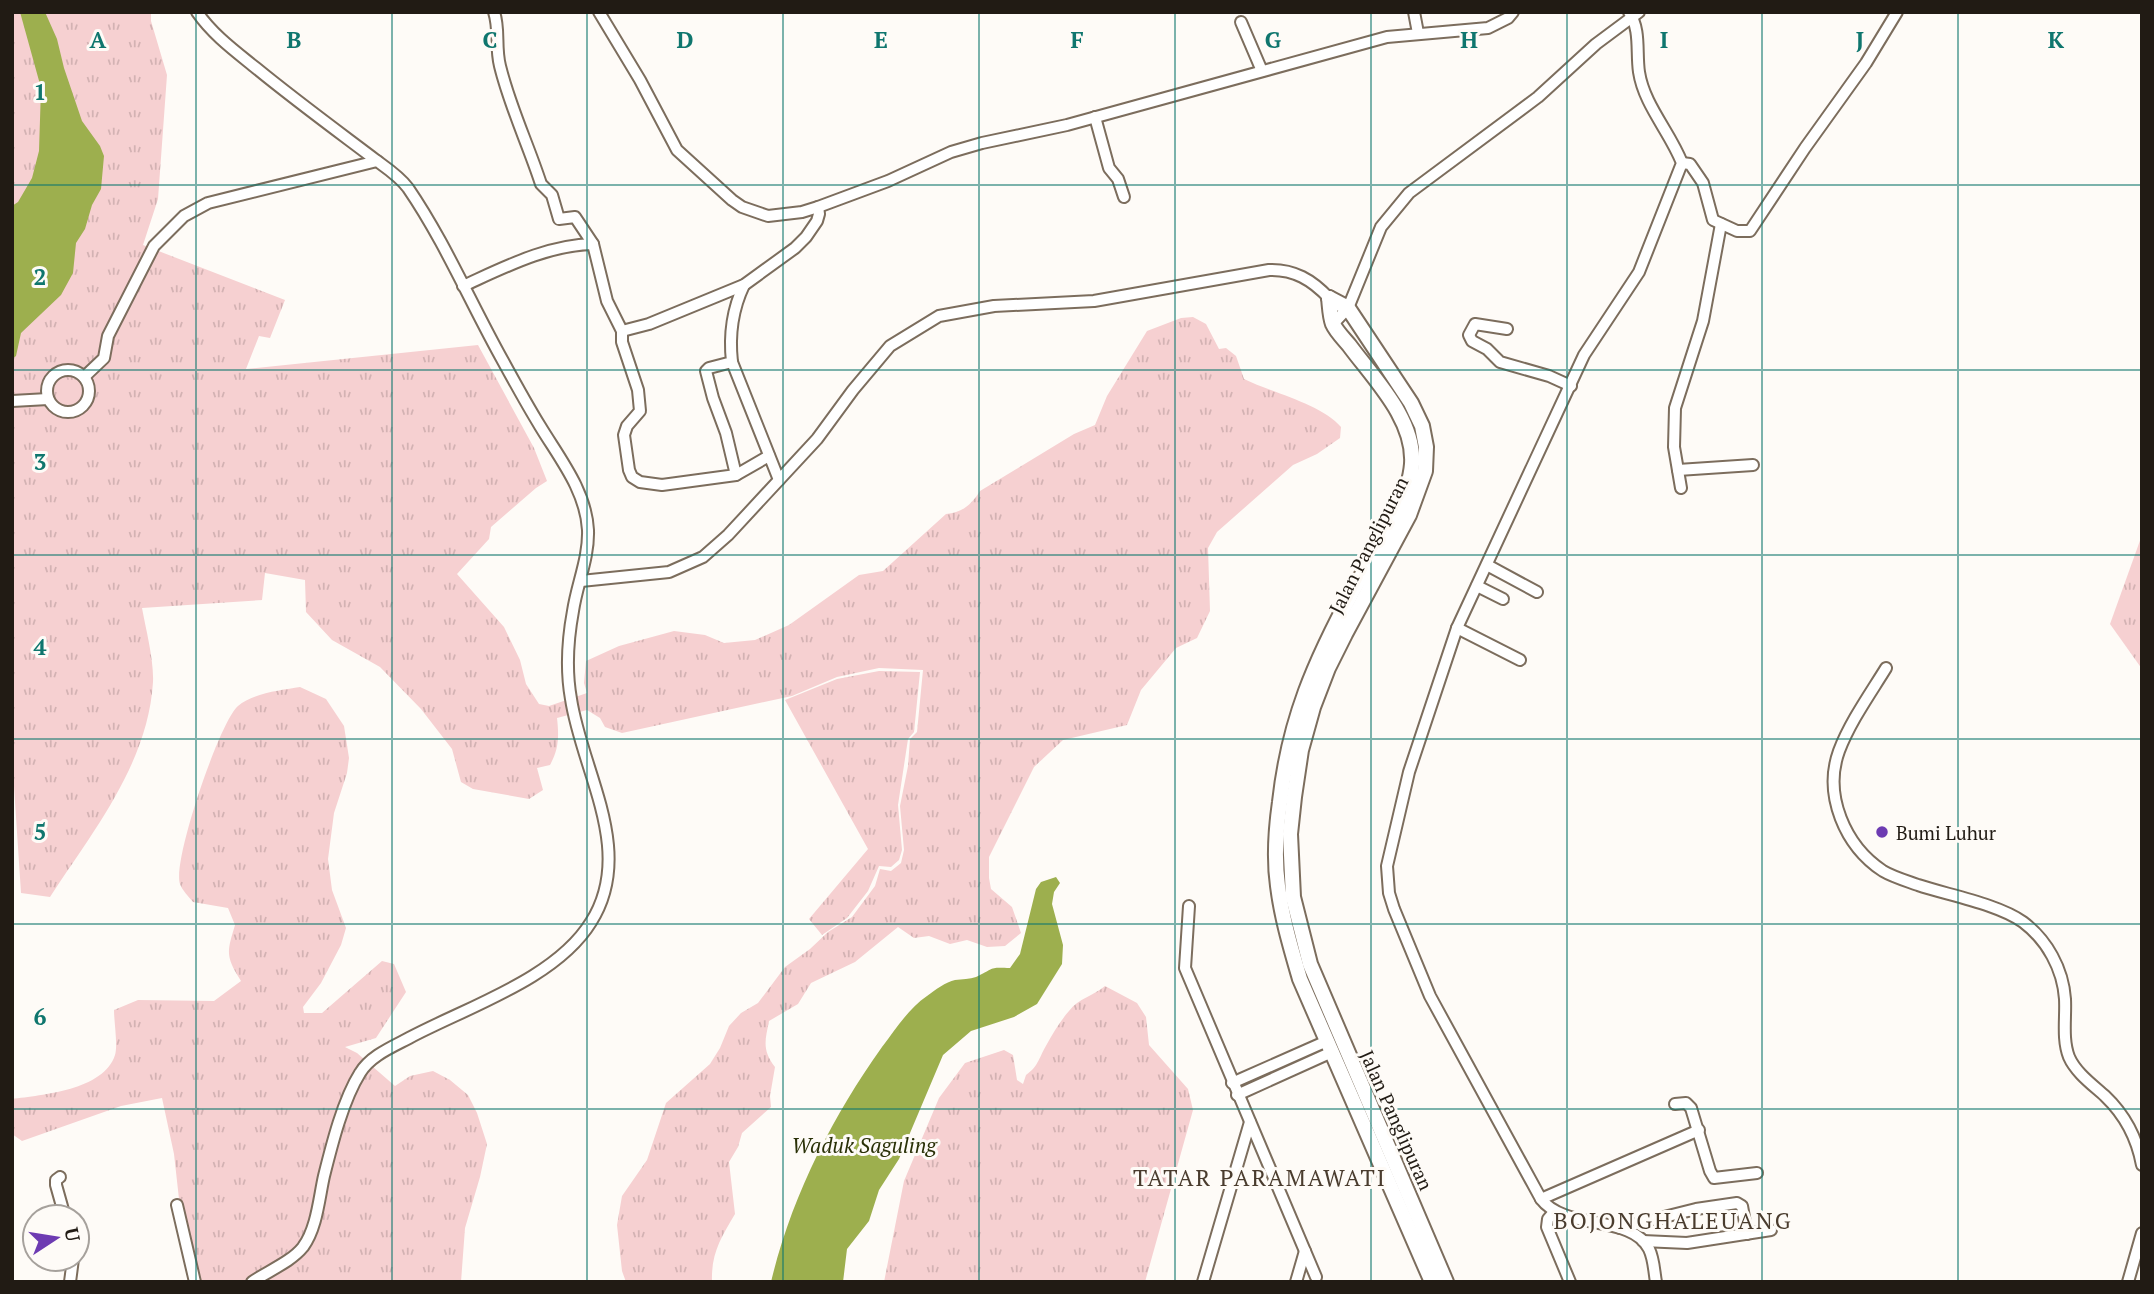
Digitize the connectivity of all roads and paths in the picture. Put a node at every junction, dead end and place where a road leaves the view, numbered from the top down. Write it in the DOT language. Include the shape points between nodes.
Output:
graph roads {
  1 [pos="197,12"];
  2 [pos="494,12"];
  3 [pos="599,12"];
  4 [pos="1414,12"];
  5 [pos="1513,12"];
  6 [pos="1897,12"];
  7 [pos="1634,14"];
  8 [pos="1241,22"];
  9 [pos="1418,33"];
  10 [pos="1262,71"];
  11 [pos="1095,117"];
  12 [pos="377,161"];
  13 [pos="1682,163"];
  14 [pos="1124,197"];
  15 [pos="818,207"];
  16 [pos="1721,224"];
  17 [pos="593,244"];
  18 [pos="744,285"];
  19 [pos="463,286"];
  20 [pos="1329,298"];
  21 [pos="1348,308"];
  22 [pos="1333,324"];
  23 [pos="1507,329"];
  24 [pos="622,331"];
  25 [pos="732,362"];
  26 [pos="84,377"];
  27 [pos="1571,386"];
  28 [pos="48,399"];
  29 [pos="12,401"];
  30 [pos="769,456"];
  31 [pos="1752,465"];
  32 [pos="1678,470"];
  33 [pos="736,475"];
  34 [pos="779,480"];
  35 [pos="1681,488"];
  36 [pos="1487,565"];
  37 [pos="581,581"];
  38 [pos="1477,586"];
  39 [pos="1537,592"];
  40 [pos="1503,599"];
  41 [pos="1457,628"];
  42 [pos="1340,630"];
  43 [pos="1520,660"];
  44 [pos="1886,668"];
  45 [pos="1189,906"];
  46 [pos="1330,1047"];
  47 [pos="1232,1083"];
  48 [pos="1237,1094"];
  49 [pos="1675,1104"];
  50 [pos="1250,1122"];
  51 [pos="1699,1130"];
  52 [pos="2142,1165"];
  53 [pos="1757,1173"];
  54 [pos="60,1177"];
  55 [pos="1397,1186"];
  56 [pos="1541,1199"];
  57 [pos="61,1203"];
  58 [pos="177,1205"];
  59 [pos="1554,1212"];
  60 [pos="1620,1228"];
  61 [pos="1771,1230"];
  62 [pos="2142,1233"];
  63 [pos="1747,1234"];
  64 [pos="1643,1241"];
  65 [pos="1305,1251"];
  66 [pos="1316,1276"];
  67 [pos="195,1282"];
  68 [pos="253,1282"];
  69 [pos="1203,1282"];
  70 [pos="1296,1282"];
  71 [pos="1432,1282"];
  72 [pos="1446,1282"];
  73 [pos="1570,1282"];
  74 [pos="1656,1282"];
  75 [pos="2128,1282"];
  1 -- 12 [label="street" via="221,40"];
  2 -- 17 [label="street" via="498,28 495,48 507,94 541,184 552,195 559,219 575,217"];
  3 -- 15 [label="street" via="670,139 732,200 768,216"];
  4 -- 9 [label="street"];
  5 -- 9 [label="street" via="1488,28"];
  6 -- 16 [label="street" via="1753,227 1746,232"];
  7 -- 13 [label="street" via="1640,76"];
  7 -- 21 [label="street" via="1538,97 1409,193 1381,227"];
  8 -- 10 [label="street"];
  9 -- 10 [label="street"];
  10 -- 11 [label="street"];
  11 -- 14 [label="street" via="1109,168"];
  11 -- 15 [label="street" via="951,152"];
  12 -- 19 [label="street" via="405,184"];
  12 -- 26 [label="street" via="208,203 184,216 154,246 108,336 104,358"];
  13 -- 16 [label="street" via="1697,171 1713,220"];
  13 -- 27 [label="street" via="1639,272 1584,355"];
  15 -- 18 [label="street" via="817,221 795,248"];
  16 -- 32 [label="street" via="1704,313 1675,408"];
  17 -- 19 [label="street" via="527,258"];
  17 -- 24 [label="street" via="607,301"];
  18 -- 24 [label="street"];
  18 -- 25 [label="street" via="732,324"];
  19 -- 37 [label="street" via="581,496 588,530"];
  20 -- 21 [label="main road, Jalan Panglipuran"];
  20 -- 22 [label="main road, Jalan Panglipuran"];
  20 -- 34 [label="street" via="1300,275 1269,270 1094,301 994,306 939,316 890,346"];
  21 -- 22 [label="street"];
  21 -- 42 [label="main road, Jalan Panglipuran" via="1412,403 1426,447 1425,471 1415,503"];
  22 -- 42 [label="main road, Jalan Panglipuran" via="1402,419 1412,464 1396,513"];
  23 -- 27 [label="street" via="1475,324 1469,335 1500,362"];
  24 -- 33 [label="street" via="640,411 624,435 632,477 662,485"];
  25 -- 30 [label="street"];
  25 -- 33 [label="street" via="706,373"];
  26 -- 28 [label="street" via="71,370 55,374 48,383"];
  26 -- 28 [label="street" via="88,397 78,410 60,411"];
  27 -- 36 [label="street"];
  28 -- 29 [label="street"];
  30 -- 33 [label="street"];
  30 -- 34 [label="street"];
  31 -- 32 [label="street"];
  32 -- 35 [label="street"];
  34 -- 37 [label="street" via="703,557 669,572"];
  36 -- 38 [label="street"];
  36 -- 39 [label="street"];
  37 -- 68 [label="street" via="573,611 570,698 610,847 601,903 591,923 556,961 390,1048 361,1070 348,1097 305,1245"];
  38 -- 40 [label="street"];
  38 -- 41 [label="street"];
  41 -- 43 [label="street"];
  41 -- 56 [label="street" via="1409,772 1387,879 1394,909 1430,996"];
  42 -- 46 [label="main road, Jalan Panglipuran" via="1302,696 1289,741 1276,857 1287,937"];
  42 -- 55 [label="main road, Jalan Panglipuran" via="1301,750 1290,834 1293,897 1310,964"];
  44 -- 52 [label="street" via="1839,752 1832,782 1841,820 1852,841 1885,873 2012,915 2037,935 2062,982 2070,1058 2125,1119"];
  45 -- 47 [label="street" via="1185,968"];
  46 -- 47 [label="street"];
  46 -- 48 [label="street"];
  46 -- 55 [label="main road, Jalan Panglipuran"];
  47 -- 48 [label="street"];
  48 -- 50 [label="street"];
  49 -- 51 [label="street" via="1689,1105"];
  50 -- 65 [label="street"];
  50 -- 69 [label="street"];
  51 -- 53 [label="street" via="1714,1178"];
  51 -- 56 [label="street"];
  54 -- 57 [label="street" via="56,1185"];
  55 -- 71 [label="main road, Jalan Panglipuran"];
  55 -- 72 [label="main road, Jalan Panglipuran"];
  56 -- 59 [label="street"];
  58 -- 67 [label="street"];
  59 -- 60 [label="street"];
  59 -- 73 [label="street" via="1547,1227"];
  60 -- 63 [label="street" via="1737,1203 1742,1206"];
  60 -- 64 [label="street"];
  61 -- 63 [label="street"];
  62 -- 75 [label="street"];
  63 -- 64 [label="street" via="1686,1243"];
  64 -- 74 [label="street"];
  65 -- 66 [label="street"];
  65 -- 70 [label="street"];
}
